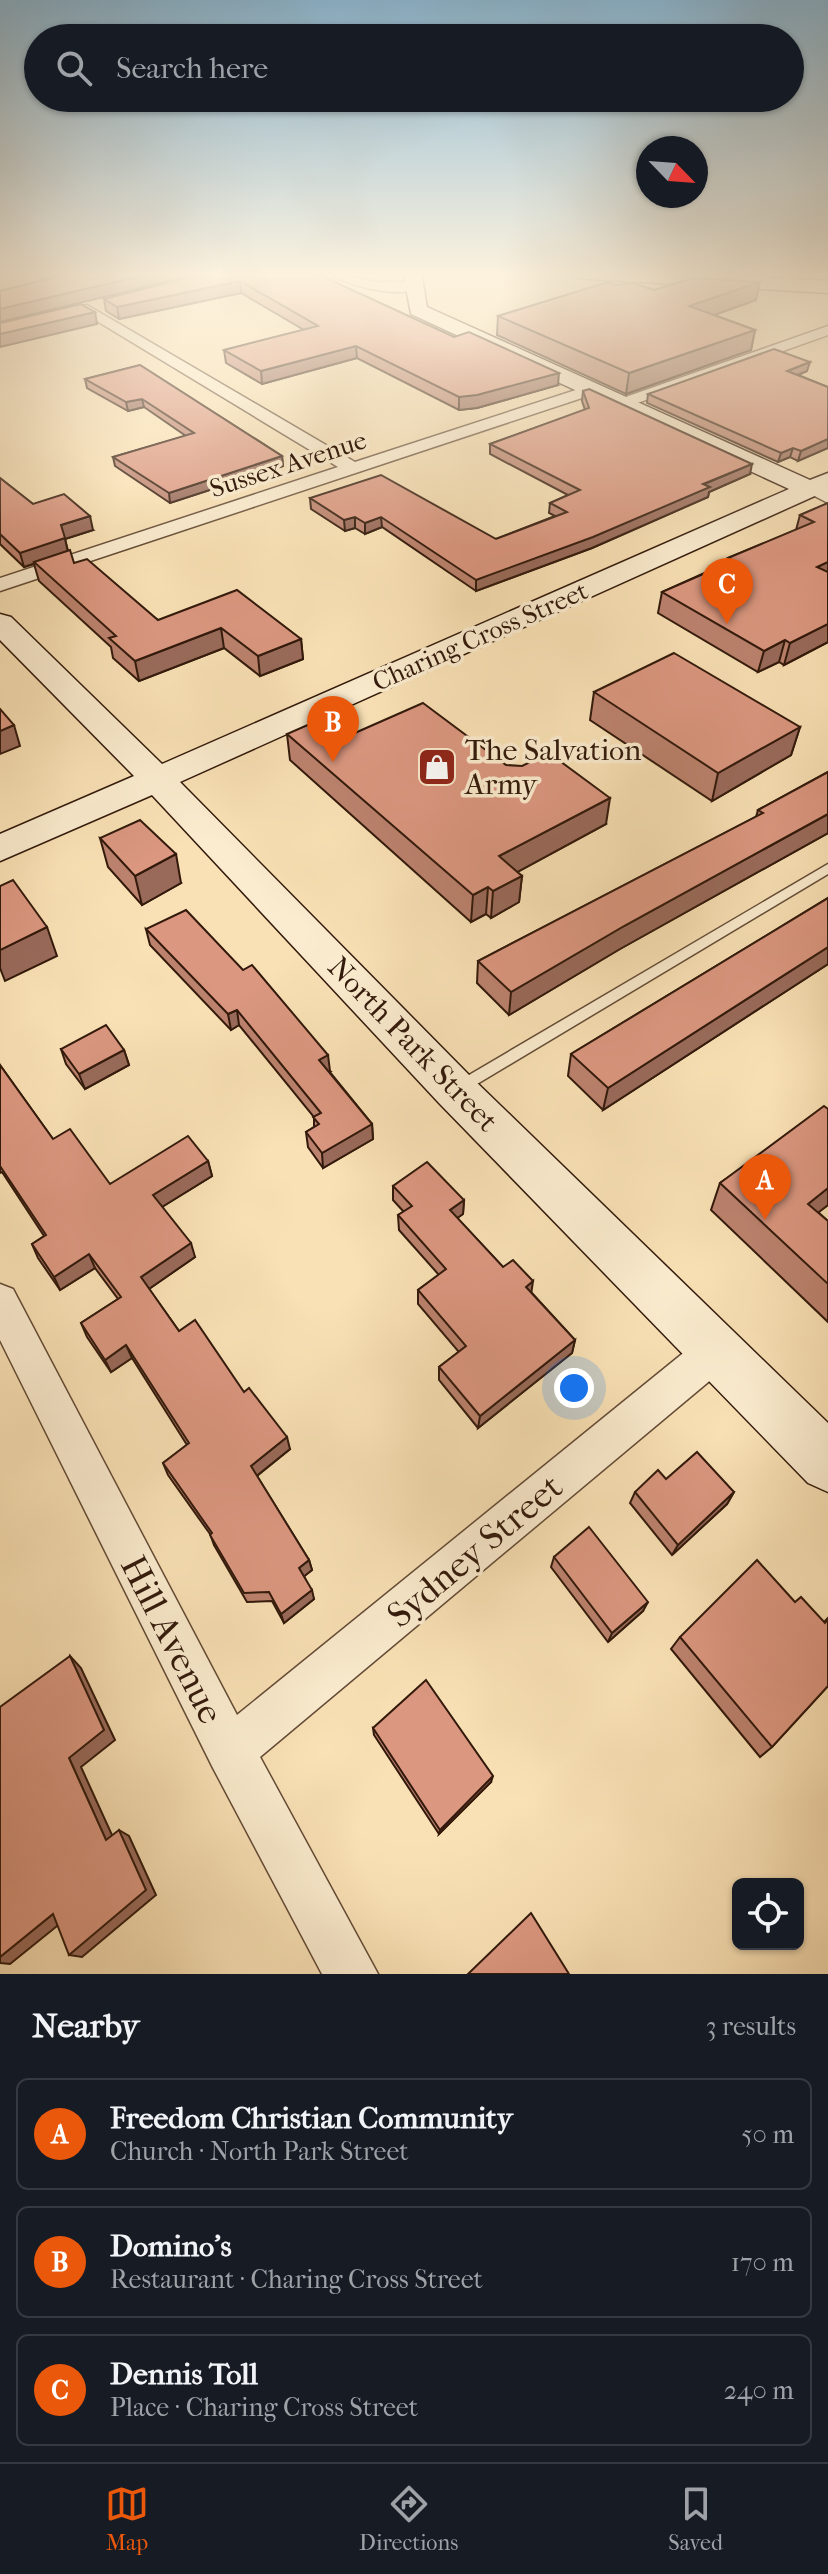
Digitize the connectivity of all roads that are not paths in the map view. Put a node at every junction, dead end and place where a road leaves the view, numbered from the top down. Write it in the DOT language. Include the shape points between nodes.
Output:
graph roads {
  1 [pos="172,364"];
  2 [pos="535,364"];
  3 [pos="732,364"];
  4 [pos="591,390"];
  5 [pos="623,403"];
  6 [pos="355,470"];
  7 [pos="822,489"];
  8 [pos="0,585"];
  9 [pos="0,623"];
  10 [pos="158,780"];
  11 [pos="0,849"];
  12 [pos="828,868"];
  13 [pos="455,1090"];
  14 [pos="0,1301"];
  15 [pos="717,1350"];
  16 [pos="828,1463"];
  17 [pos="230,1751"];
  18 [pos="351,1974"];
  1 -- 6 [label="street"];
  2 -- 4 [label="main road"];
  3 -- 5 [label="street"];
  4 -- 5 [label="main road"];
  4 -- 6 [label="street, Sussex Avenue"];
  5 -- 7 [label="main road"];
  6 -- 8 [label="street, Sussex Avenue"];
  7 -- 10 [label="main road, Charing Cross Street"];
  9 -- 10 [label="main road, North Park Street"];
  10 -- 11 [label="main road, Charing Cross Street"];
  10 -- 13 [label="main road, North Park Street"];
  12 -- 13 [label="lane"];
  13 -- 15 [label="main road, North Park Street"];
  14 -- 17 [label="street, Hill Avenue"];
  15 -- 16 [label="main road, North Park Street"];
  15 -- 17 [label="street, Sydney Street"];
  17 -- 18 [label="street, Hill Avenue"];
}
